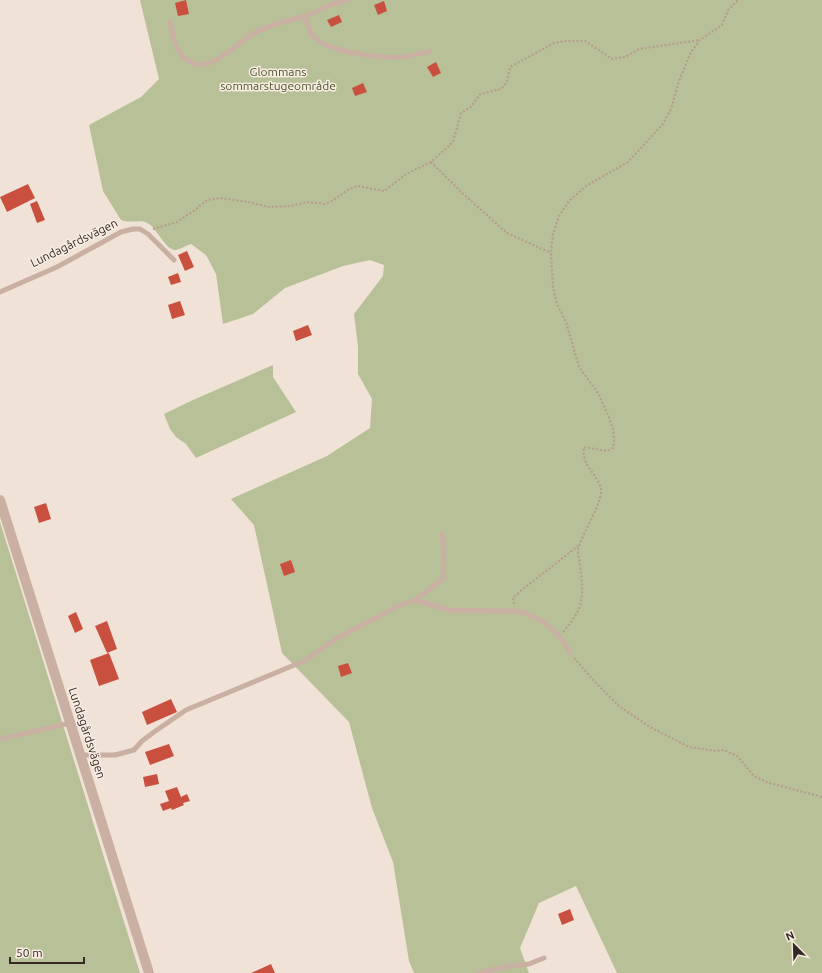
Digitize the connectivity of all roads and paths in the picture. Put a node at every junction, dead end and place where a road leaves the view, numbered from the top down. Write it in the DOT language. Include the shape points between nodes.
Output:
graph roads {
  1 [pos="348,0"];
  2 [pos="738,0"];
  3 [pos="304,16"];
  4 [pos="170,22"];
  5 [pos="700,40"];
  6 [pos="430,51"];
  7 [pos="431,162"];
  8 [pos="146,232"];
  9 [pos="551,253"];
  10 [pos="174,260"];
  11 [pos="0,292"];
  12 [pos="0,500"];
  13 [pos="442,534"];
  14 [pos="578,546"];
  15 [pos="416,600"];
  16 [pos="515,611"];
  17 [pos="560,636"];
  18 [pos="570,653"];
  19 [pos="70,723"];
  20 [pos="0,739"];
  21 [pos="80,755"];
  22 [pos="822,797"];
  23 [pos="544,958"];
  24 [pos="150,973"];
  25 [pos="479,973"];
  1 -- 3 [label="lane"];
  2 -- 5 [label="path" via="728,10 722,25"];
  3 -- 4 [label="lane" via="263,28 212,62 196,64 182,58"];
  3 -- 6 [label="lane" via="313,36 341,50 373,56 404,57"];
  5 -- 7 [label="path" via="638,49 625,57 612,59 585,41 554,43 510,67 507,82 501,89 480,94 471,107 462,113 453,142"];
  5 -- 9 [label="path" via="685,64 671,109 663,124 628,162 586,186 569,201 559,216 553,234"];
  7 -- 8 [label="path" via="406,174 384,191 358,186 325,204 306,202 291,206 269,207 221,198 207,200 177,222"];
  7 -- 9 [label="path" via="506,233"];
  8 -- 10 [label="lane"];
  8 -- 11 [label="lane, Lundagårdsvägen" via="140,229 120,232 57,267"];
  9 -- 14 [label="path" via="557,304 566,322 579,367 598,393 613,429 613,448 607,451 584,447 587,466 601,490 593,516"];
  12 -- 19 [label="street, Lundagårdsvägen"];
  13 -- 15 [label="lane" via="443,579"];
  14 -- 16 [label="path" via="513,598"];
  14 -- 17 [label="path" via="583,595 577,614"];
  15 -- 16 [label="lane" via="448,610"];
  15 -- 21 [label="lane" via="398,606 336,639 304,661 186,710 142,741 134,750 115,755"];
  16 -- 17 [label="lane" via="534,616"];
  17 -- 18 [label="lane"];
  18 -- 22 [label="path" via="619,706 650,727 689,747 724,750 737,756 754,776 766,782"];
  19 -- 20 [label="lane"];
  19 -- 21 [label="street, Lundagårdsvägen"];
  21 -- 24 [label="street, Lundagårdsvägen"];
  23 -- 25 [label="lane" via="529,964"];
}
